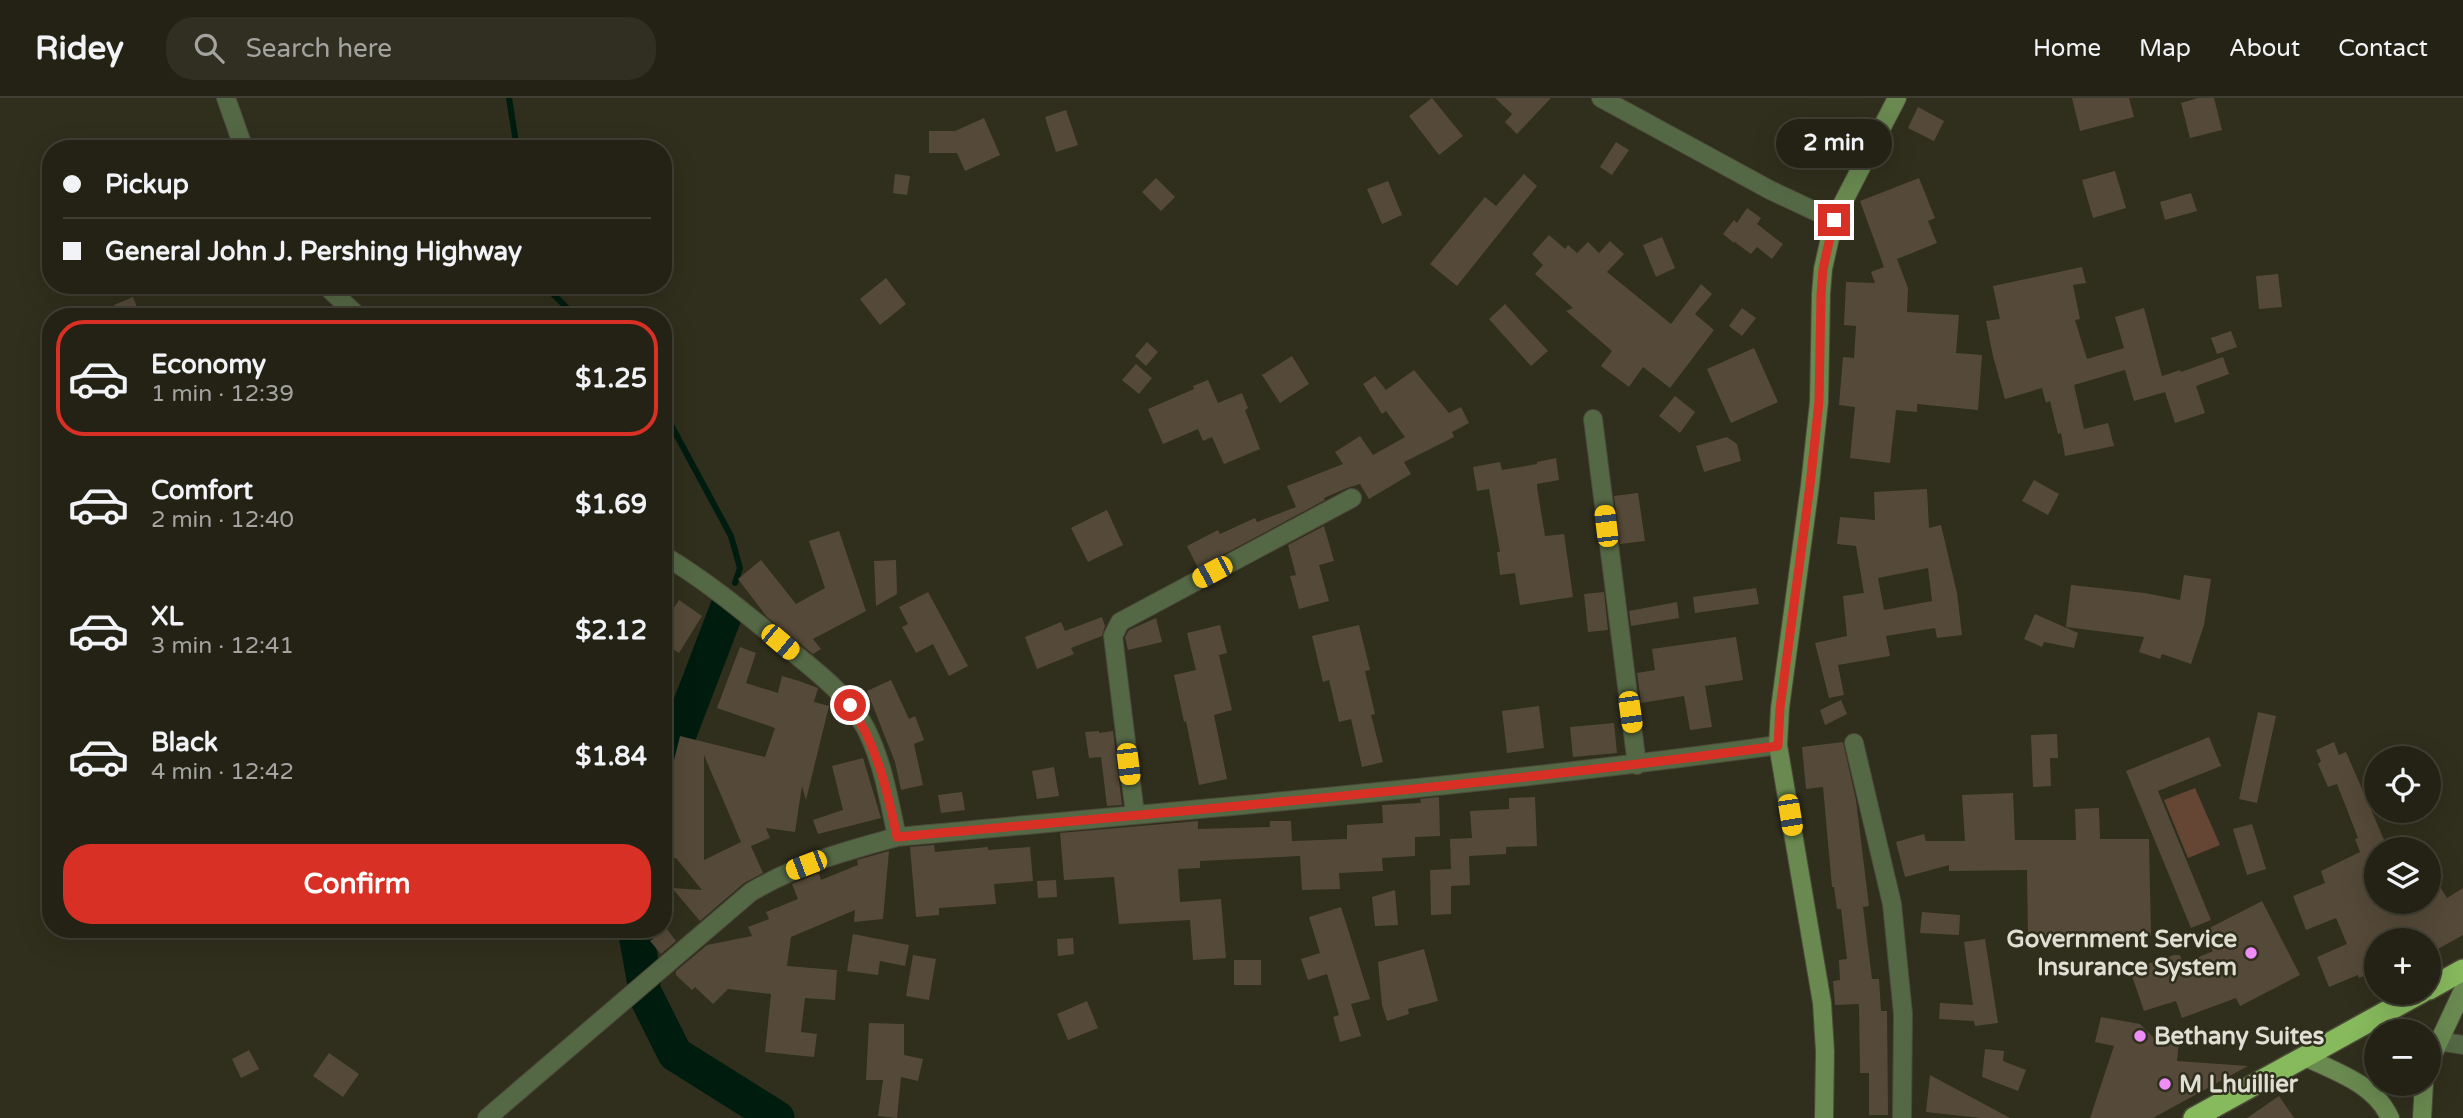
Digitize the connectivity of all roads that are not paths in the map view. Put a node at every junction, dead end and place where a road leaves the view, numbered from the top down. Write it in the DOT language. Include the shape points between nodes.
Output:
graph roads {
  1 [pos="226,98"];
  2 [pos="1601,98"];
  3 [pos="1897,98"];
  4 [pos="241,140"];
  5 [pos="1834,220"];
  6 [pos="335,294"];
  7 [pos="349,308"];
  8 [pos="1593,419"];
  9 [pos="1352,498"];
  10 [pos="672,561"];
  11 [pos="1854,743"];
  12 [pos="1778,746"];
  13 [pos="1637,765"];
  14 [pos="1135,814"];
  15 [pos="897,837"];
  16 [pos="2463,970"];
  17 [pos="2441,982"];
  18 [pos="2463,990"];
  19 [pos="2399,1005"];
  20 [pos="2441,1035"];
  21 [pos="2441,1041"];
  22 [pos="2463,1045"];
  23 [pos="2305,1057"];
  24 [pos="2424,1096"];
  25 [pos="487,1118"];
  26 [pos="1824,1118"];
  27 [pos="1902,1118"];
  28 [pos="2194,1118"];
  29 [pos="2390,1118"];
  30 [pos="2423,1118"];
  1 -- 4 [label="street"];
  2 -- 5 [label="street"];
  3 -- 5 [label="main road"];
  5 -- 12 [label="main road" via="1823,269 1819,402"];
  6 -- 7 [label="street"];
  8 -- 13 [label="street"];
  9 -- 14 [label="street" via="1117,625 1113,636"];
  10 -- 15 [label="street" via="716,589 850,705 877,756"];
  11 -- 27 [label="street" via="1892,904 1903,1014"];
  12 -- 13 [label="street"];
  12 -- 26 [label="main road" via="1822,1003"];
  13 -- 14 [label="street"];
  14 -- 15 [label="street"];
  15 -- 25 [label="street" via="827,856 751,892"];
  16 -- 17 [label="highway"];
  18 -- 20 [label="main road"];
  19 -- 23 [label="highway"];
  21 -- 22 [label="street"];
  23 -- 28 [label="highway"];
  23 -- 29 [label="main road" via="2367,1090"];
  24 -- 30 [label="main road"];
}
